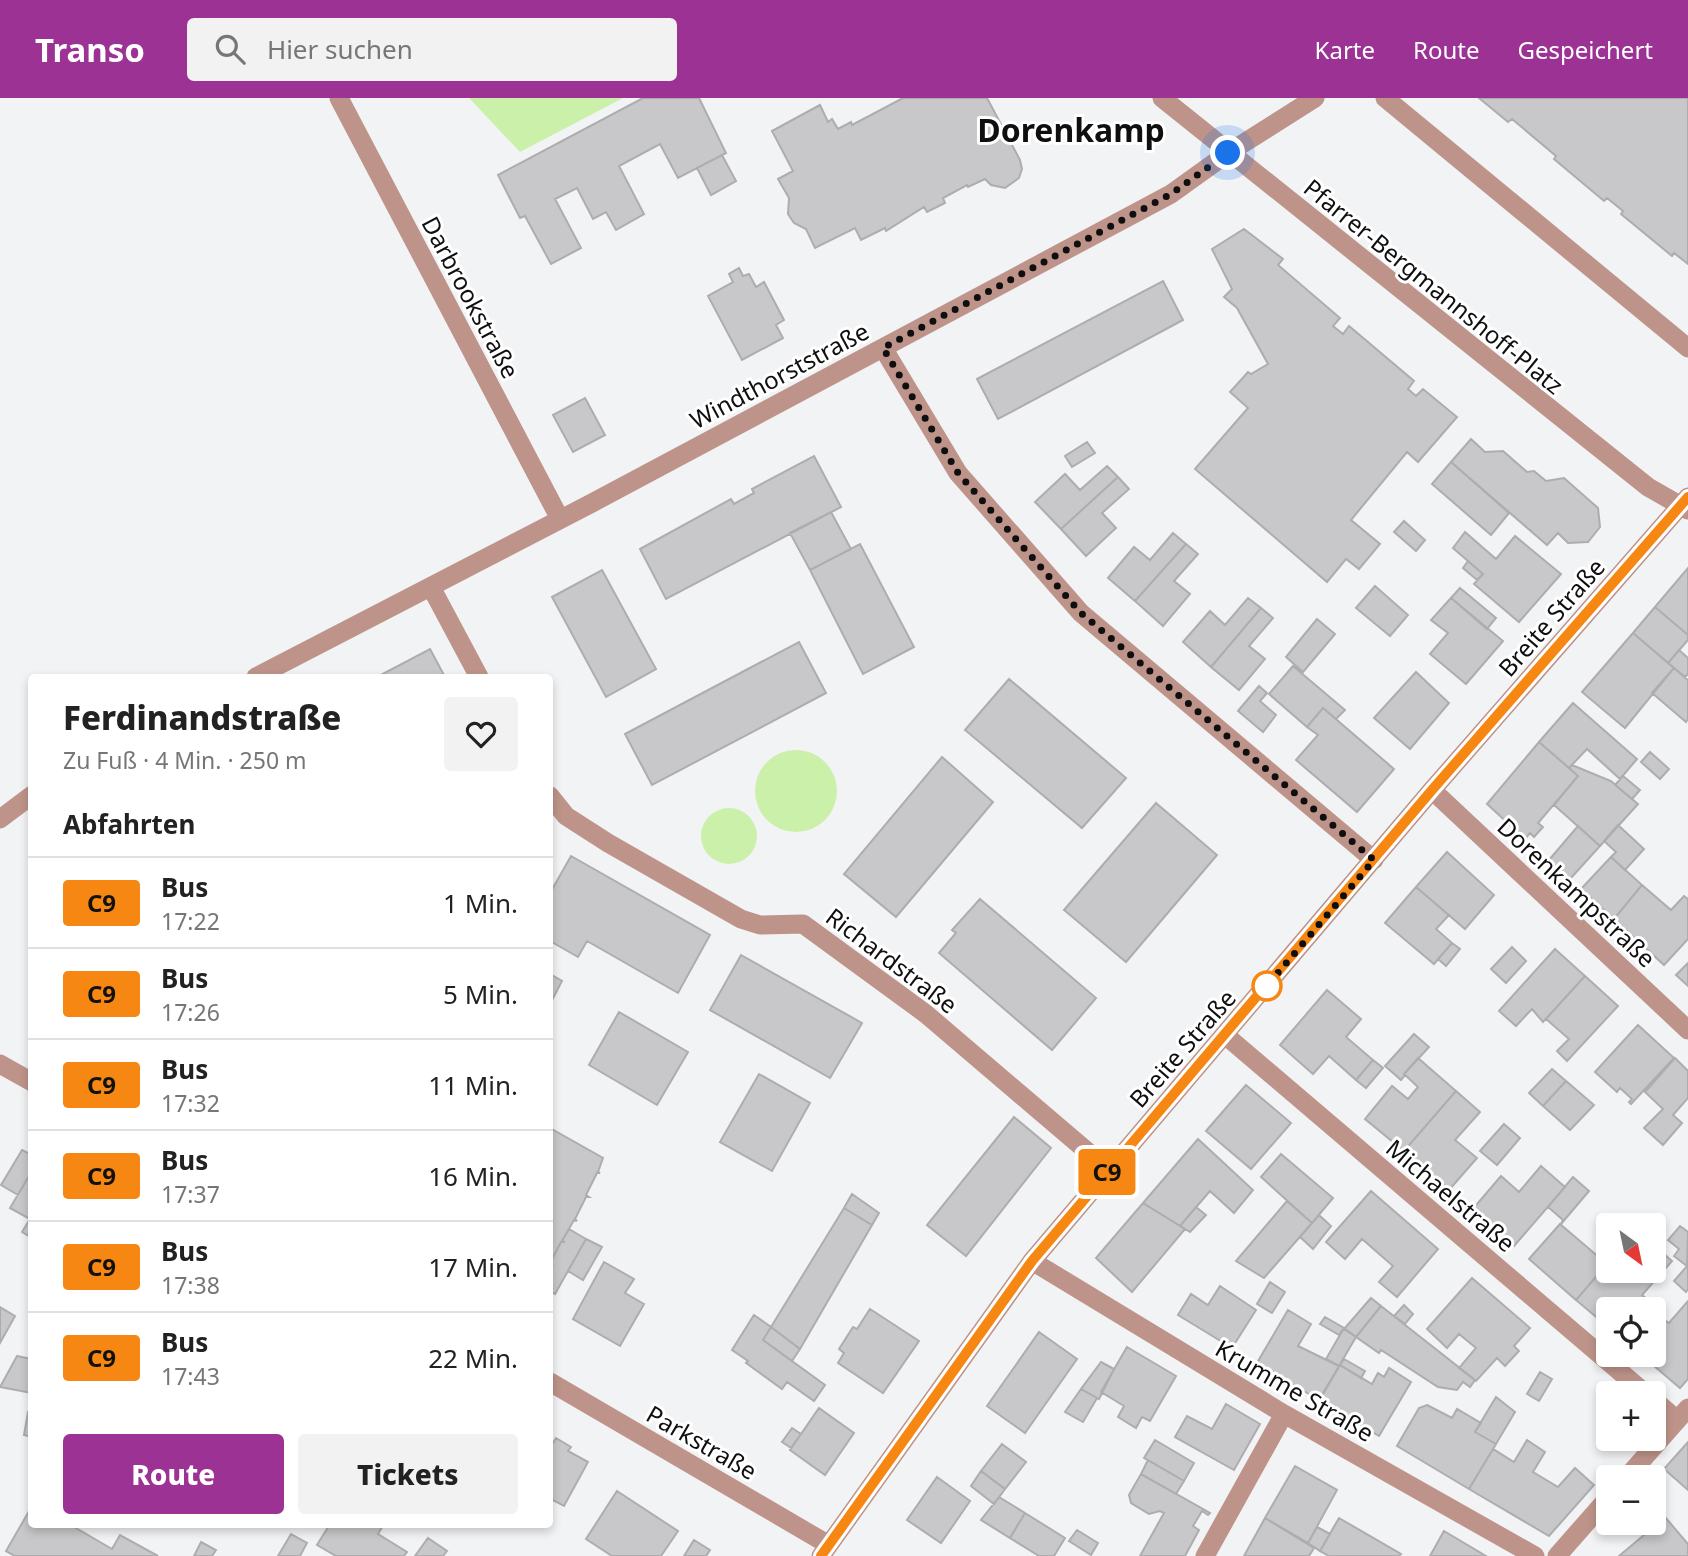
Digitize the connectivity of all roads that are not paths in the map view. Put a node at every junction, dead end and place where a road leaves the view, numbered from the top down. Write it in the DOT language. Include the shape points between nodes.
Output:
graph roads {
  1 [pos="339,98"];
  2 [pos="1162,98"];
  3 [pos="1315,98"];
  4 [pos="1385,98"];
  5 [pos="1228,153"];
  6 [pos="883,348"];
  7 [pos="1688,348"];
  8 [pos="1686,504"];
  9 [pos="560,519"];
  10 [pos="431,587"];
  11 [pos="262,674"];
  12 [pos="478,674"];
  13 [pos="1432,790"];
  14 [pos="28,797"];
  15 [pos="553,800"];
  16 [pos="0,819"];
  17 [pos="1374,860"];
  18 [pos="1688,1030"];
  19 [pos="1225,1035"];
  20 [pos="0,1063"];
  21 [pos="28,1080"];
  22 [pos="1109,1170"];
  23 [pos="1032,1261"];
  24 [pos="1631,1381"];
  25 [pos="553,1384"];
  26 [pos="1666,1406"];
  27 [pos="1284,1414"];
  28 [pos="1683,1414"];
  29 [pos="1638,1465"];
  30 [pos="1596,1512"];
  31 [pos="825,1550"];
  32 [pos="1205,1556"];
  33 [pos="1535,1556"];
  34 [pos="1557,1556"];
  1 -- 9 [label="street, Darbrookstraße"];
  2 -- 5 [label="street, Pfarrer-Bergmannshoff-Platz"];
  3 -- 5 [label="street, Windthorststraße"];
  4 -- 7 [label="street"];
  5 -- 6 [label="street, Windthorststraße" via="1171,194"];
  5 -- 8 [label="street, Pfarrer-Bergmannshoff-Platz" via="1648,488"];
  6 -- 9 [label="street, Windthorststraße"];
  6 -- 17 [label="street" via="958,473 1081,613"];
  8 -- 13 [label="street, Breite Straße"];
  9 -- 10 [label="street, Windthorststraße"];
  10 -- 11 [label="street, Windthorststraße"];
  10 -- 12 [label="street"];
  13 -- 17 [label="street, Breite Straße"];
  13 -- 18 [label="street, Dorenkampstraße"];
  14 -- 16 [label="street"];
  15 -- 22 [label="street, Richardstraße" via="566,816 608,843 741,919 760,925 803,924 926,1014"];
  17 -- 19 [label="street, Breite Straße"];
  19 -- 22 [label="street, Breite Straße"];
  19 -- 24 [label="street, Michaelstraße"];
  20 -- 21 [label="street"];
  22 -- 23 [label="street, Breite Straße"];
  23 -- 27 [label="street, Krumme Straße"];
  23 -- 31 [label="street, Breite Straße"];
  25 -- 31 [label="street, Parkstraße"];
  26 -- 28 [label="street"];
  27 -- 32 [label="street"];
  27 -- 33 [label="street, Krumme Straße"];
  28 -- 29 [label="street"];
  30 -- 34 [label="street"];
}
